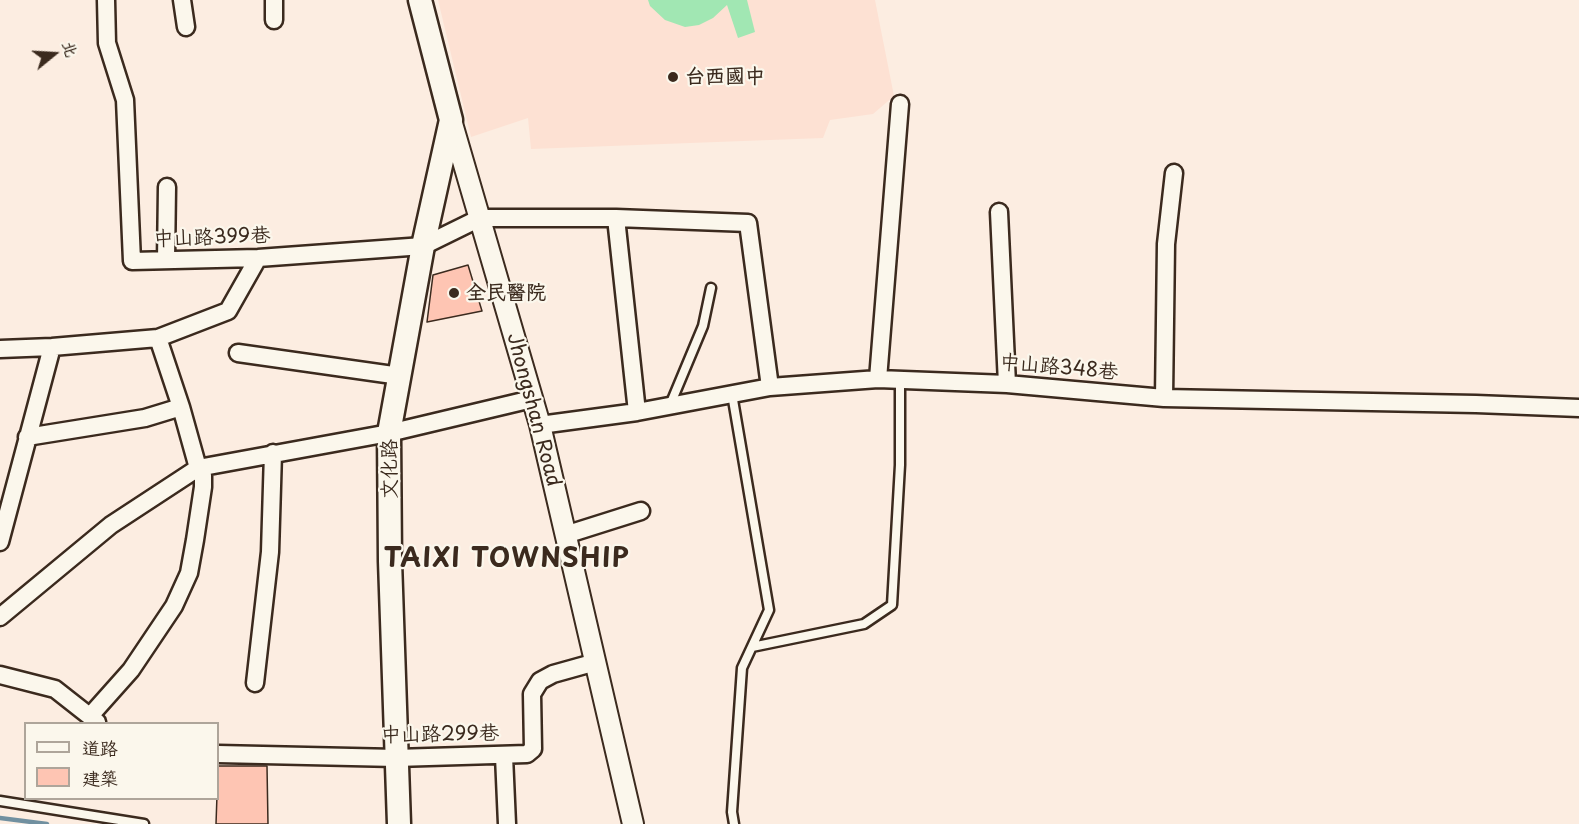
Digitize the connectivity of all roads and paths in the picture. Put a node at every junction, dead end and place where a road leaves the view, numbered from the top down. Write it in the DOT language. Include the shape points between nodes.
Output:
graph roads {
  1 [pos="106,0"];
  2 [pos="182,0"];
  3 [pos="274,0"];
  4 [pos="420,0"];
  5 [pos="274,20"];
  6 [pos="186,27"];
  7 [pos="900,104"];
  8 [pos="451,120"];
  9 [pos="1174,172"];
  10 [pos="167,187"];
  11 [pos="999,212"];
  12 [pos="480,218"];
  13 [pos="616,218"];
  14 [pos="423,246"];
  15 [pos="258,258"];
  16 [pos="166,260"];
  17 [pos="711,288"];
  18 [pos="158,338"];
  19 [pos="52,347"];
  20 [pos="0,349"];
  21 [pos="238,353"];
  22 [pos="400,376"];
  23 [pos="878,379"];
  24 [pos="900,380"];
  25 [pos="1007,384"];
  26 [pos="770,387"];
  27 [pos="732,394"];
  28 [pos="1164,398"];
  29 [pos="532,399"];
  30 [pos="181,406"];
  31 [pos="670,406"];
  32 [pos="1579,408"];
  33 [pos="637,412"];
  34 [pos="540,425"];
  35 [pos="389,433"];
  36 [pos="27,437"];
  37 [pos="273,453"];
  38 [pos="198,468"];
  39 [pos="641,511"];
  40 [pos="565,535"];
  41 [pos="0,542"];
  42 [pos="0,617"];
  43 [pos="752,647"];
  44 [pos="596,662"];
  45 [pos="0,675"];
  46 [pos="255,683"];
  47 [pos="94,720"];
  48 [pos="219,754"];
  49 [pos="504,756"];
  50 [pos="396,758"];
  51 [pos="0,801"];
  52 [pos="144,824"];
  53 [pos="399,824"];
  54 [pos="507,824"];
  55 [pos="633,824"];
  56 [pos="734,824"];
  1 -- 16 [label="street, 中山路399巷" via="107,43 125,100 132,261"];
  2 -- 6 [label="street"];
  3 -- 5 [label="street"];
  4 -- 8 [label="main road, Jhongshan Road"];
  7 -- 23 [label="street"];
  8 -- 12 [label="street, Jhongshan Road"];
  8 -- 14 [label="main road, 文化路"];
  9 -- 28 [label="street" via="1166,244"];
  10 -- 16 [label="street"];
  11 -- 25 [label="street"];
  12 -- 13 [label="street"];
  12 -- 14 [label="street, 中山路399巷"];
  12 -- 29 [label="street, Jhongshan Road"];
  13 -- 26 [label="street" via="748,223"];
  13 -- 33 [label="street"];
  14 -- 15 [label="street, 中山路399巷"];
  14 -- 22 [label="main road, 文化路"];
  15 -- 16 [label="street, 中山路399巷"];
  15 -- 18 [label="street" via="228,311"];
  17 -- 31 [label="lane" via="703,326"];
  18 -- 19 [label="street"];
  18 -- 30 [label="street"];
  19 -- 20 [label="street"];
  19 -- 36 [label="street"];
  21 -- 22 [label="street"];
  22 -- 35 [label="main road, 文化路"];
  23 -- 24 [label="street, 中山路348巷"];
  23 -- 26 [label="street, 中山路348巷"];
  24 -- 25 [label="street, 中山路348巷"];
  24 -- 43 [label="lane" via="900,465 892,605 864,624"];
  25 -- 28 [label="street, 中山路348巷"];
  26 -- 27 [label="street, 中山路348巷"];
  27 -- 31 [label="street, 中山路348巷"];
  27 -- 43 [label="lane" via="769,610"];
  28 -- 32 [label="street, 中山路348巷"];
  29 -- 34 [label="street, Jhongshan Road"];
  29 -- 35 [label="street"];
  30 -- 36 [label="street" via="145,418"];
  30 -- 38 [label="street"];
  31 -- 33 [label="street, 中山路348巷"];
  33 -- 34 [label="street, 中山路348巷"];
  34 -- 40 [label="street, Jhongshan Road"];
  35 -- 37 [label="street"];
  35 -- 50 [label="main road, 文化路"];
  36 -- 41 [label="street"];
  37 -- 38 [label="street"];
  37 -- 46 [label="street" via="270,552"];
  38 -- 42 [label="street" via="111,525"];
  38 -- 47 [label="street" via="203,475 203,487 189,573 174,606"];
  39 -- 40 [label="street"];
  40 -- 44 [label="street, Jhongshan Road"];
  43 -- 56 [label="lane" via="742,668"];
  44 -- 49 [label="street, 中山路299巷" via="540,681 532,694 533,749 527,754"];
  44 -- 55 [label="street, Jhongshan Road"];
  45 -- 47 [label="street" via="55,689"];
  48 -- 50 [label="street, 中山路299巷"];
  49 -- 50 [label="street, 中山路299巷"];
  49 -- 54 [label="street"];
  50 -- 53 [label="main road, 文化路"];
  51 -- 52 [label="lane"];
}
